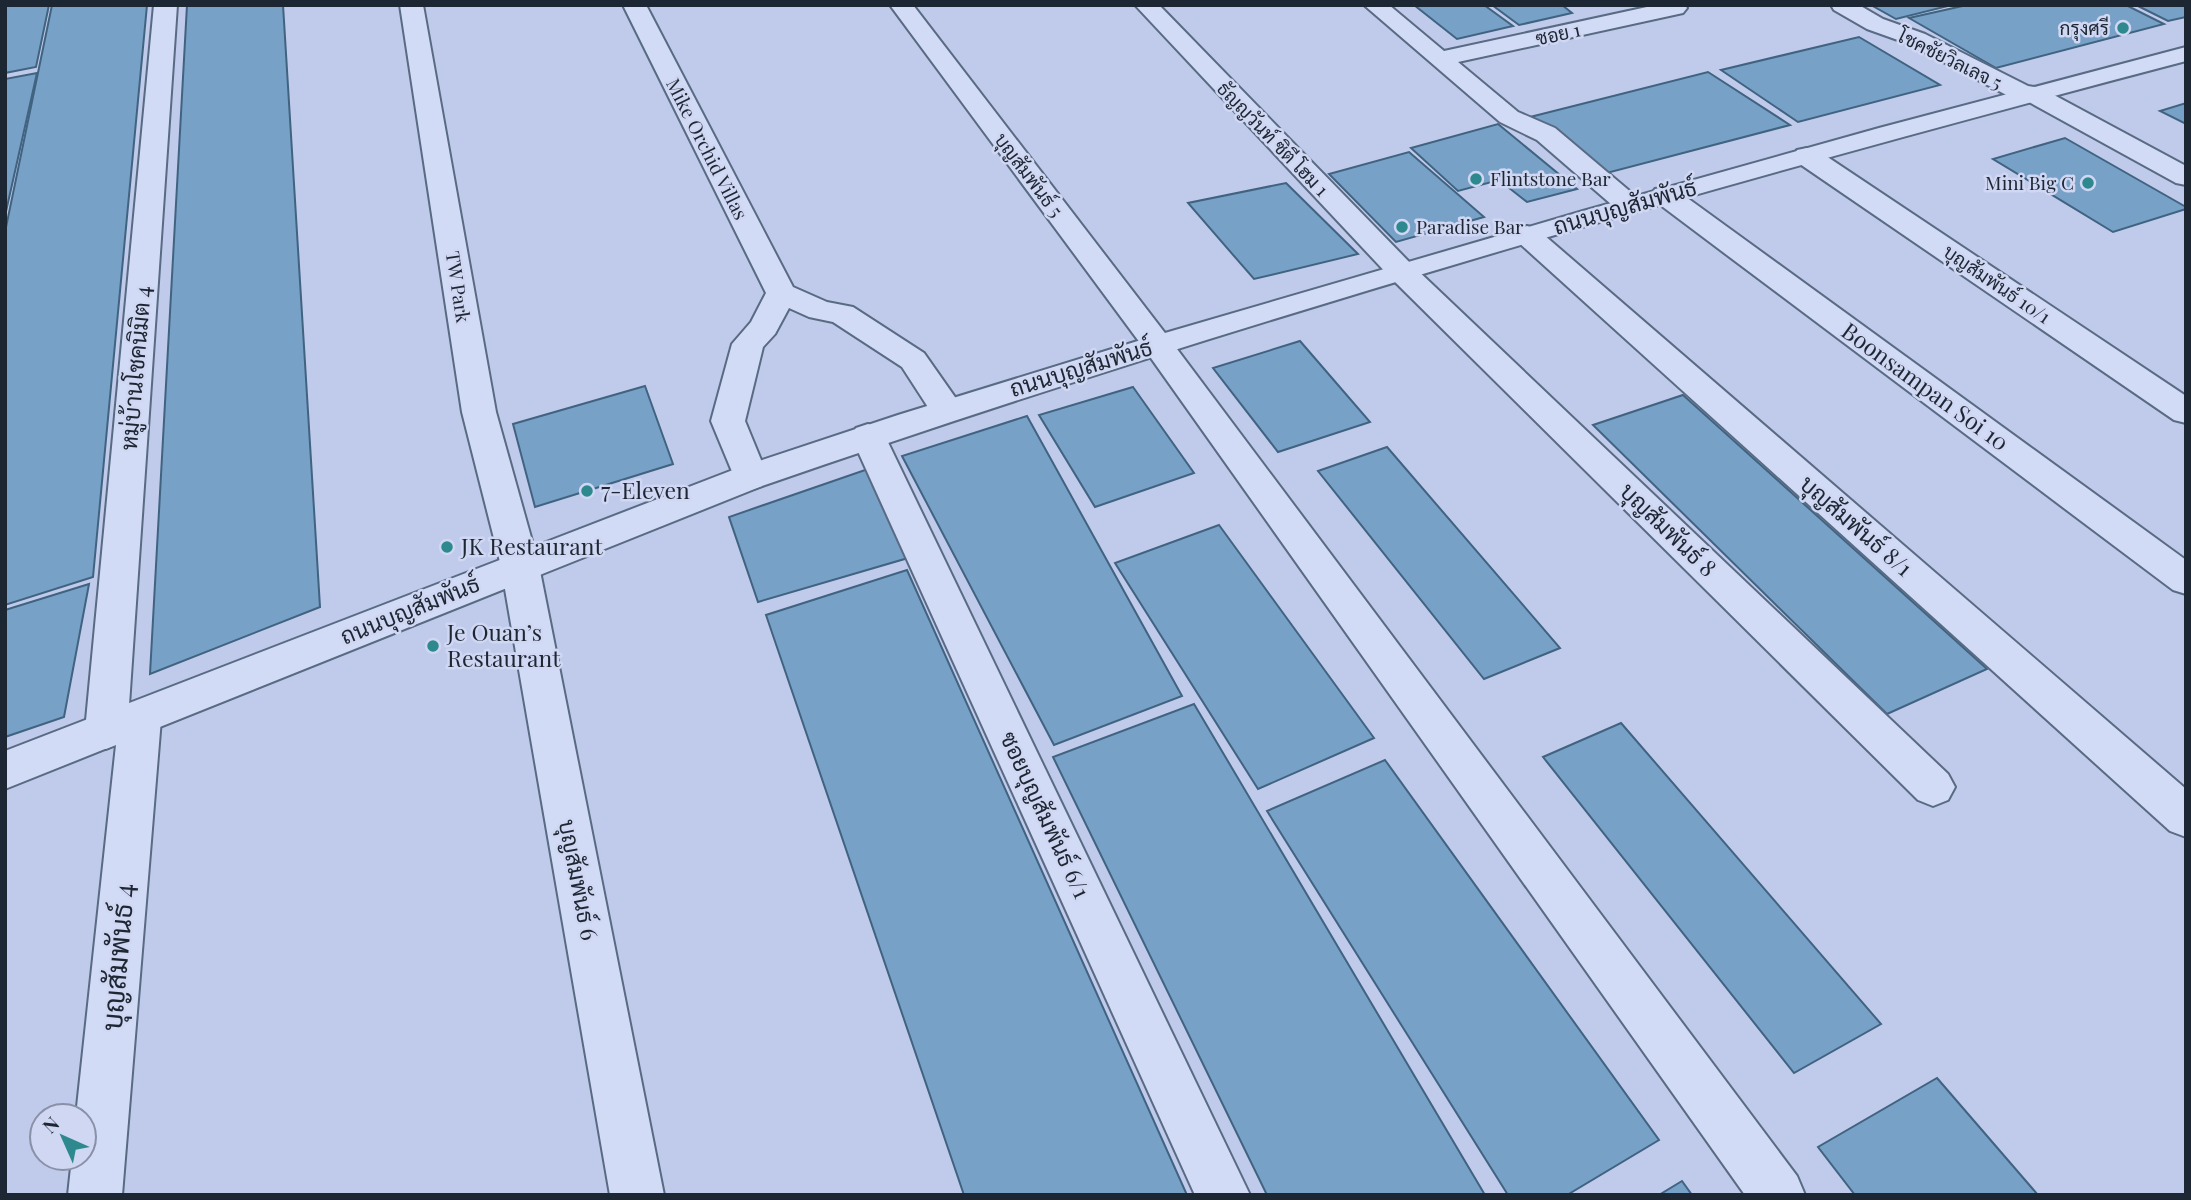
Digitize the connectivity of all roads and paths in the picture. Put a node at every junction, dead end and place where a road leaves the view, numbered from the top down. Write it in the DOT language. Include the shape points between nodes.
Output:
graph roads {
  1 [pos="166,5"];
  2 [pos="411,5"];
  3 [pos="634,5"];
  4 [pos="901,5"];
  5 [pos="1146,5"];
  6 [pos="1375,5"];
  7 [pos="1842,5"];
  8 [pos="1675,8"];
  9 [pos="1875,24"];
  10 [pos="2186,54"];
  11 [pos="1440,59"];
  12 [pos="2029,94"];
  13 [pos="1994,104"];
  14 [pos="1807,156"];
  15 [pos="2186,177"];
  16 [pos="1665,195"];
  17 [pos="1618,208"];
  18 [pos="1527,235"];
  19 [pos="1402,272"];
  20 [pos="781,293"];
  21 [pos="1157,344"];
  22 [pos="947,410"];
  23 [pos="2186,412"];
  24 [pos="868,436"];
  25 [pos="750,477"];
  26 [pos="520,566"];
  27 [pos="2186,580"];
  28 [pos="123,725"];
  29 [pos="5,770"];
  30 [pos="1934,787"];
  31 [pos="2186,817"];
  32 [pos="95,1195"];
  33 [pos="637,1195"];
  34 [pos="1223,1195"];
  35 [pos="1778,1195"];
  1 -- 28 [label="street, หมู่บ้านโชคนิมิต 4"];
  2 -- 26 [label="street, TW Park" via="479,412"];
  3 -- 20 [label="street, Mike Orchid Villas"];
  4 -- 21 [label="street, บุญสัมพันธ์ 5"];
  5 -- 19 [label="street, ธัญญวันท์ ซิตี โฮม 1"];
  6 -- 11 [label="street"];
  7 -- 9 [label="street, โชคชัยวิลเลจ 5"];
  8 -- 11 [label="street, ซอย 1"];
  9 -- 12 [label="street, โชคชัยวิลเลจ 5" via="1917,38"];
  9 -- 13 [label="street, โชคชัยวิลเลจ 5" via="1890,47"];
  10 -- 12 [label="street, ถนนบุญสัมพันธ์"];
  11 -- 17 [label="street" via="1509,117 1524,139"];
  12 -- 13 [label="street, ถนนบุญสัมพันธ์"];
  12 -- 15 [label="street, โชคชัยวิลเลจ 5"];
  13 -- 14 [label="street, ถนนบุญสัมพันธ์"];
  14 -- 16 [label="street, ถนนบุญสัมพันธ์"];
  14 -- 23 [label="street, บุญสัมพันธ์ 10/1"];
  16 -- 17 [label="street, ถนนบุญสัมพันธ์"];
  16 -- 27 [label="street, Boonsampan Soi 10"];
  17 -- 18 [label="street, ถนนบุญสัมพันธ์"];
  18 -- 19 [label="street, ถนนบุญสัมพันธ์"];
  18 -- 31 [label="street, บุญสัมพันธ์ 8/1"];
  19 -- 21 [label="street, ถนนบุญสัมพันธ์"];
  19 -- 30 [label="street, บุญสัมพันธ์ 8"];
  20 -- 22 [label="street" via="820,310 842,313 913,360"];
  20 -- 25 [label="street" via="764,327 748,344 728,421"];
  21 -- 22 [label="street, ถนนบุญสัมพันธ์"];
  21 -- 35 [label="street, บุญสัมพันธ์ 5"];
  22 -- 24 [label="street, ถนนบุญสัมพันธ์"];
  24 -- 25 [label="street, ถนนบุญสัมพันธ์"];
  24 -- 34 [label="street, ซอยบุญสัมพันธ์ 6/1"];
  25 -- 26 [label="street, ถนนบุญสัมพันธ์"];
  26 -- 28 [label="street, ถนนบุญสัมพันธ์"];
  26 -- 33 [label="street, บุญสัมพันธ์ 6"];
  28 -- 29 [label="street, ถนนบุญสัมพันธ์"];
  28 -- 32 [label="street, บุญสัมพันธ์ 4"];
}
